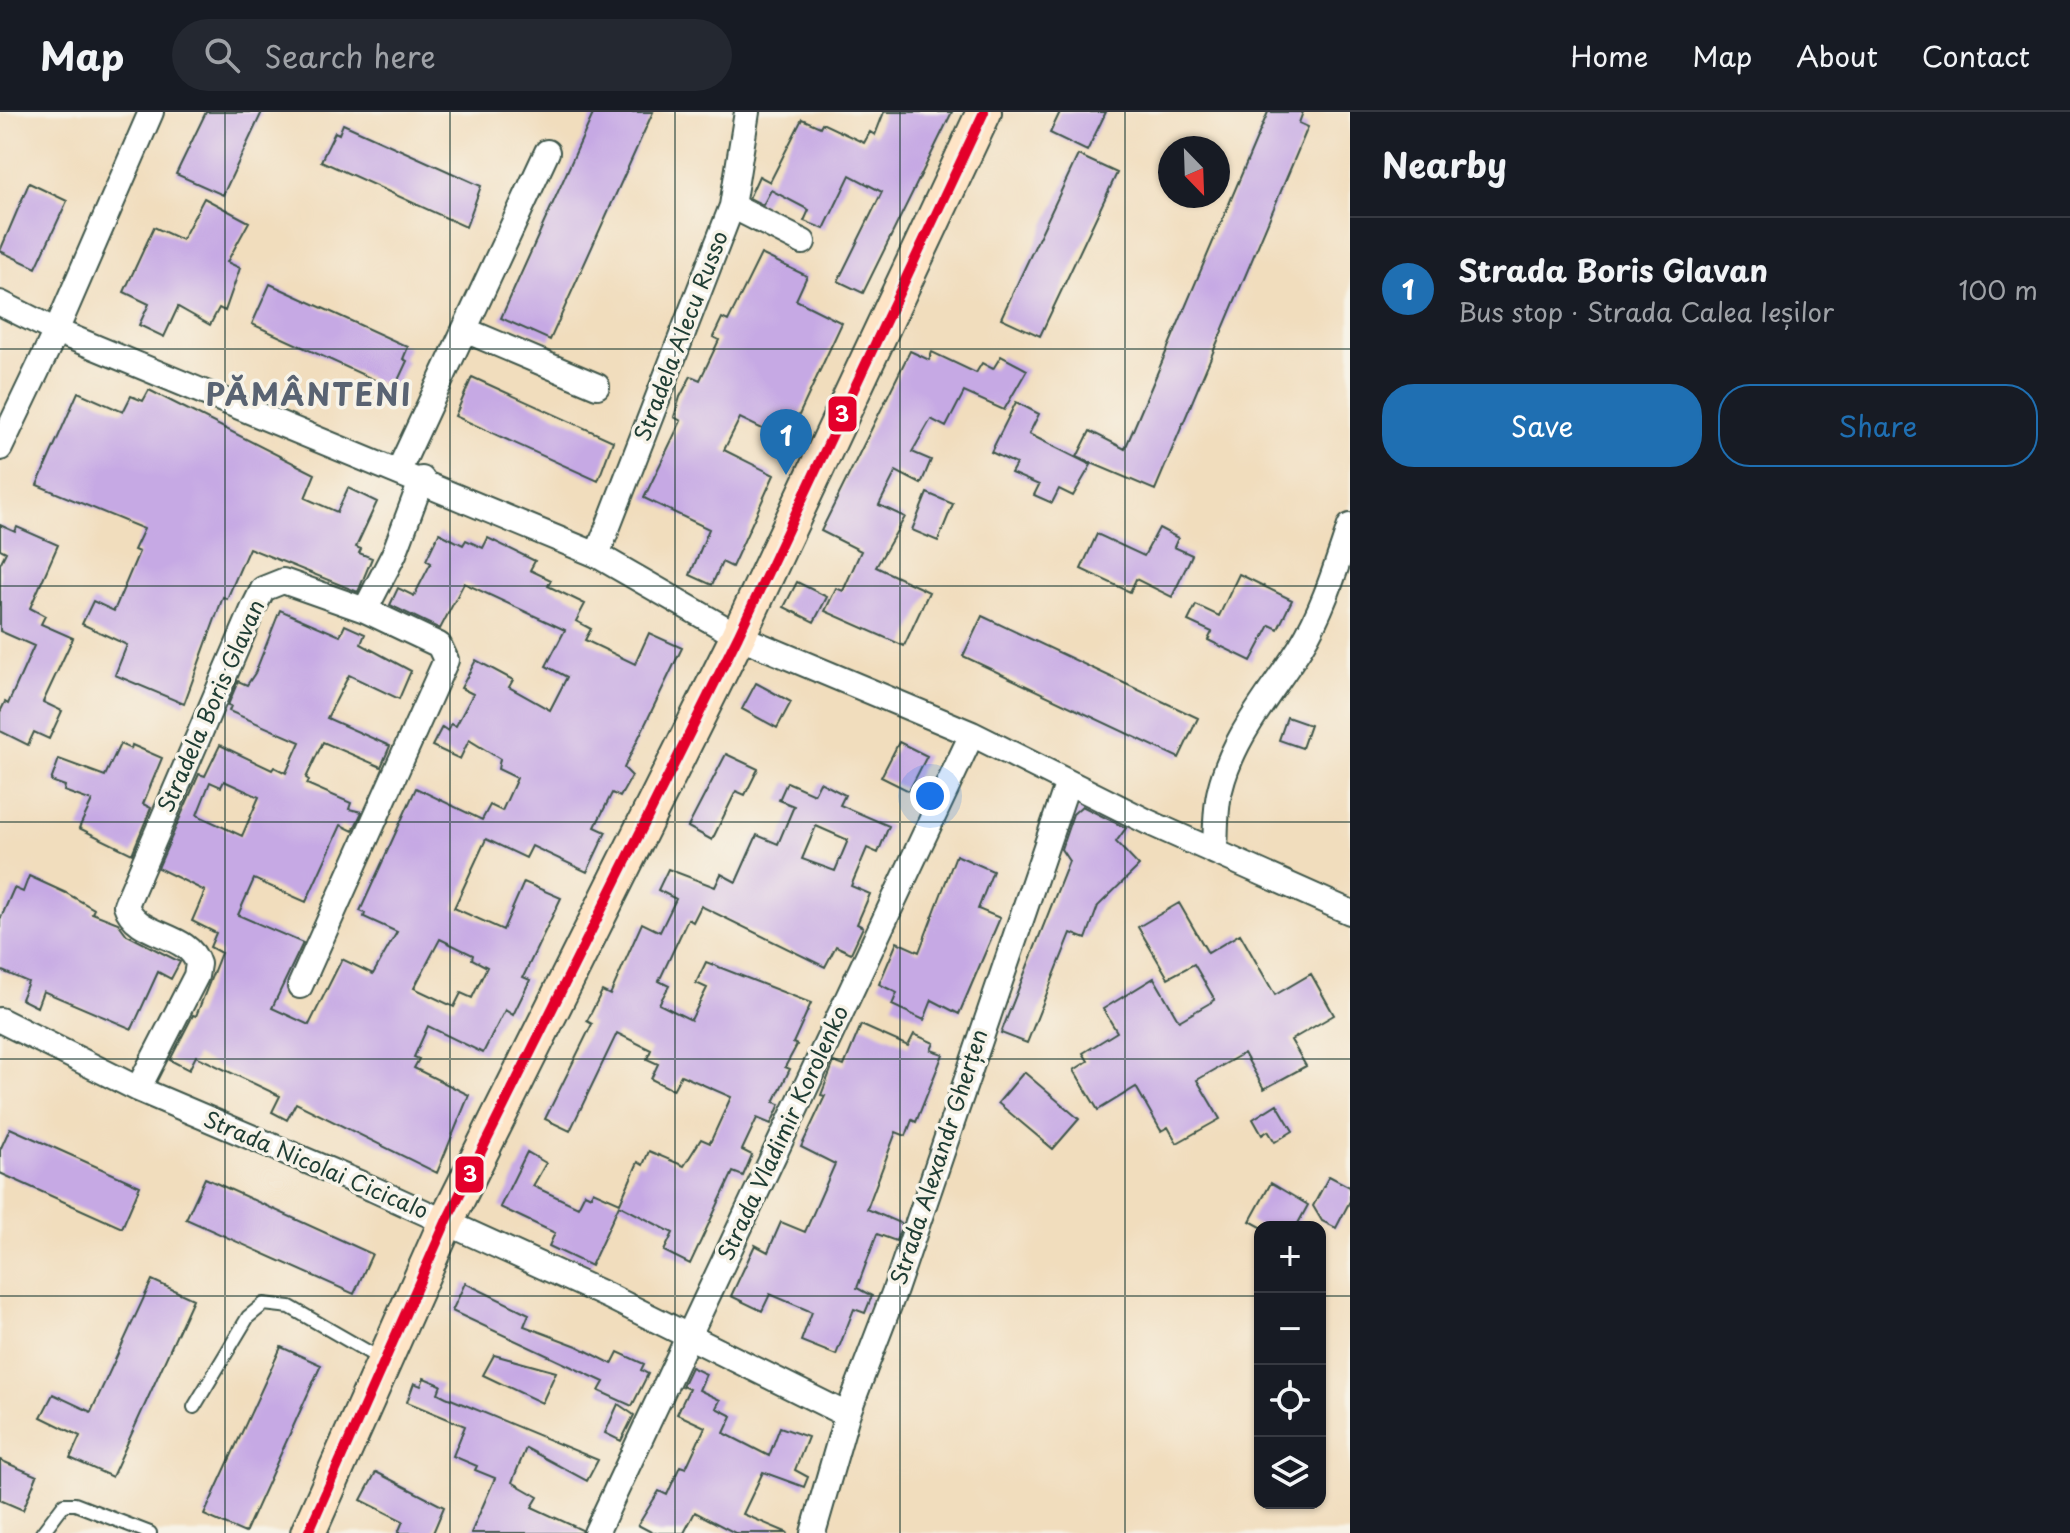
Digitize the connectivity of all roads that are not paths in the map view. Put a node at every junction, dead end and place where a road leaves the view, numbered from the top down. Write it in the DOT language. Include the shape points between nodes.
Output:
graph roads {
  1 [pos="151,112"];
  2 [pos="747,112"];
  3 [pos="984,112"];
  4 [pos="547,152"];
  5 [pos="732,206"];
  6 [pos="803,242"];
  7 [pos="0,303"];
  8 [pos="465,330"];
  9 [pos="56,331"];
  10 [pos="597,386"];
  11 [pos="0,448"];
  12 [pos="399,470"];
  13 [pos="422,479"];
  14 [pos="1350,526"];
  15 [pos="597,555"];
  16 [pos="365,610"];
  17 [pos="738,636"];
  18 [pos="972,734"];
  19 [pos="1068,782"];
  20 [pos="1215,852"];
  21 [pos="1350,912"];
  22 [pos="300,986"];
  23 [pos="0,1020"];
  24 [pos="138,1089"];
  25 [pos="446,1222"];
  26 [pos="688,1336"];
  27 [pos="386,1362"];
  28 [pos="194,1407"];
  29 [pos="847,1415"];
  30 [pos="42,1533"];
  31 [pos="150,1533"];
  32 [pos="308,1533"];
  33 [pos="596,1533"];
  34 [pos="813,1533"];
  1 -- 9 [label="street"];
  2 -- 5 [label="street, Stradela Alecu Russo"];
  3 -- 17 [label="street"];
  4 -- 8 [label="street"];
  5 -- 6 [label="street"];
  5 -- 15 [label="street, Stradela Alecu Russo"];
  7 -- 9 [label="street"];
  8 -- 10 [label="street"];
  8 -- 12 [label="street"];
  9 -- 11 [label="street"];
  9 -- 12 [label="street"];
  12 -- 13 [label="street"];
  13 -- 15 [label="street"];
  13 -- 16 [label="street" via="394,554"];
  14 -- 20 [label="street" via="1326,599 1226,768"];
  15 -- 17 [label="street"];
  16 -- 22 [label="street, Stradela Boris Glavan" via="439,645 446,660"];
  16 -- 24 [label="street, Stradela Boris Glavan" via="283,581 263,589 254,607 126,905 137,923 189,949 198,964"];
  17 -- 18 [label="street"];
  17 -- 25 [label="street"];
  18 -- 19 [label="street"];
  18 -- 26 [label="street, Strada Vladimir Korolenko"];
  19 -- 20 [label="street"];
  19 -- 29 [label="street, Strada Alexandr Gherțen" via="895,1290"];
  20 -- 21 [label="street"];
  23 -- 24 [label="street, Strada Nicolai Cicicalo"];
  24 -- 25 [label="street, Strada Nicolai Cicicalo"];
  25 -- 26 [label="street, Strada Nicolai Cicicalo"];
  25 -- 27 [label="street"];
  26 -- 29 [label="street, Strada Nicolai Cicicalo"];
  26 -- 33 [label="street, Strada Vladimir Korolenko"];
  27 -- 28 [label="lane" via="290,1307 264,1304 248,1317"];
  27 -- 32 [label="street"];
  29 -- 34 [label="street, Strada Alexandr Gherțen"];
  30 -- 31 [label="lane" via="64,1504"];
}
